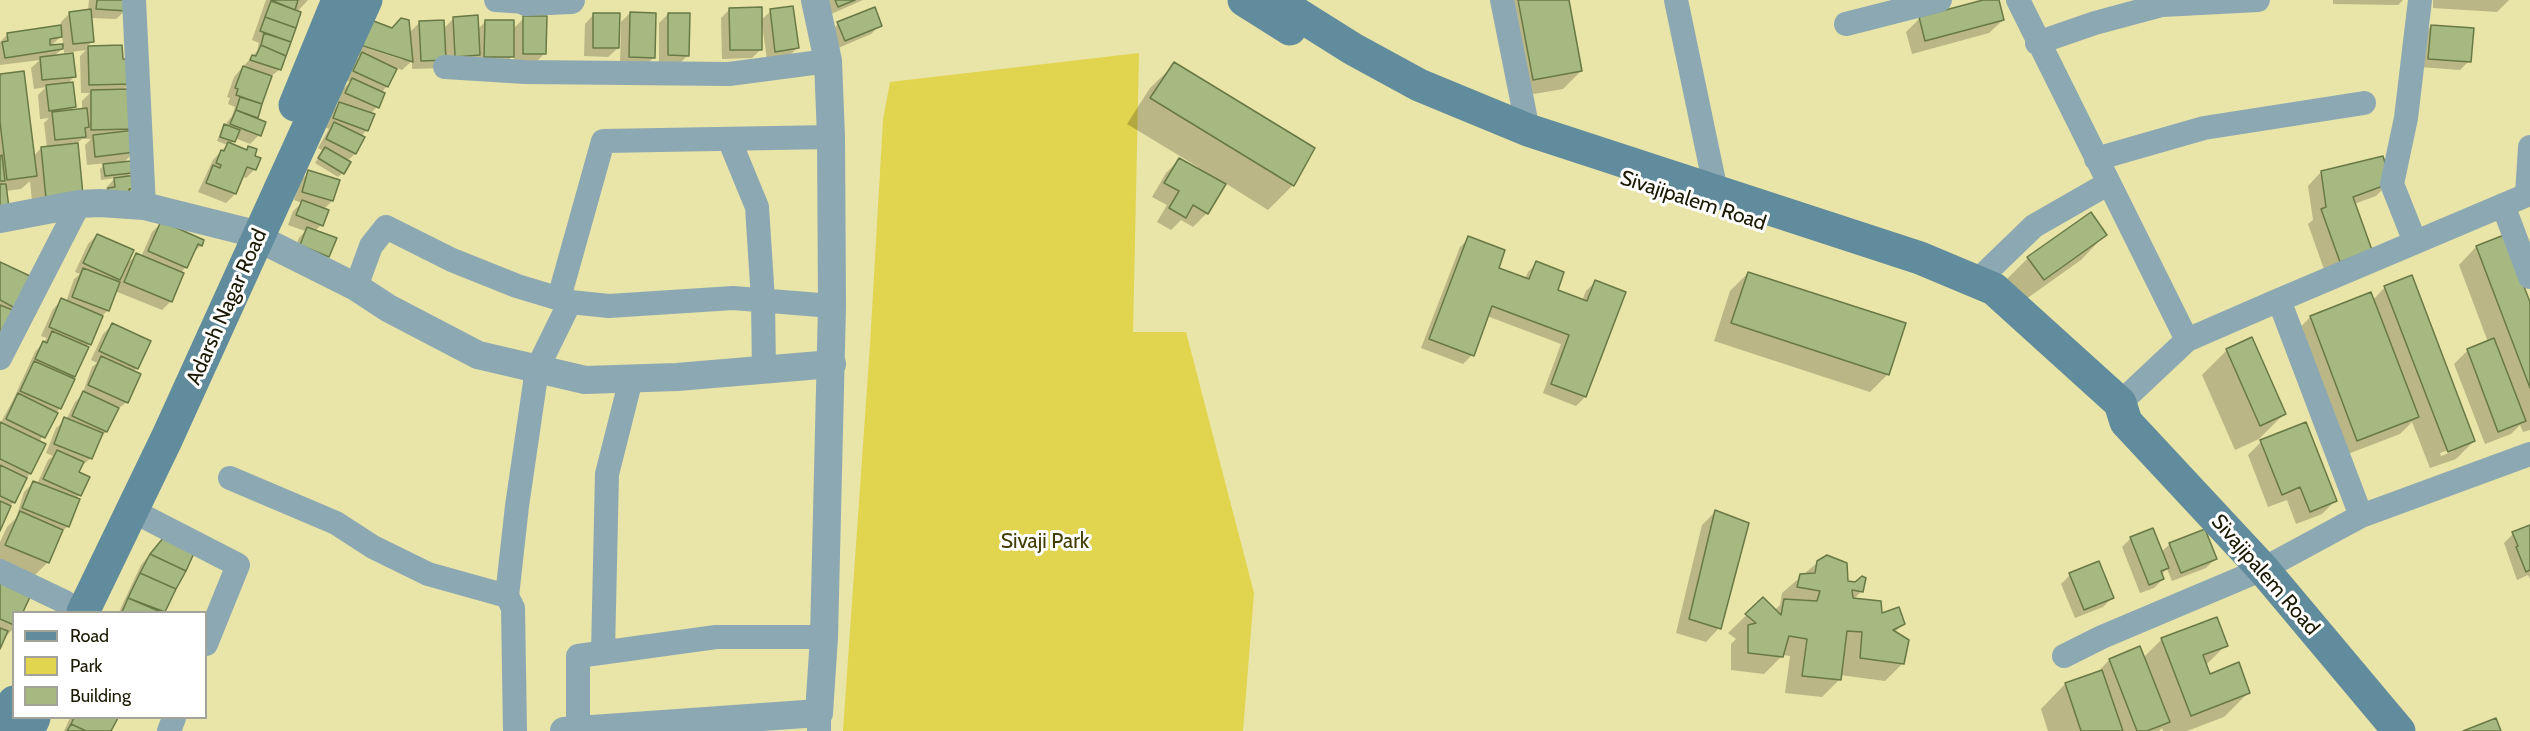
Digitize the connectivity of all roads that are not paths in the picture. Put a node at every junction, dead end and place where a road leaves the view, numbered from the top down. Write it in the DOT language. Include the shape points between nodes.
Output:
graph roads {
  1 [pos="134,0"];
  2 [pos="338,0"];
  3 [pos="366,0"];
  4 [pos="496,0"];
  5 [pos="571,0"];
  6 [pos="815,0"];
  7 [pos="1244,0"];
  8 [pos="1275,0"];
  9 [pos="1502,0"];
  10 [pos="1676,0"];
  11 [pos="1940,0"];
  12 [pos="2018,0"];
  13 [pos="2258,0"];
  14 [pos="2420,0"];
  15 [pos="526,1"];
  16 [pos="1846,24"];
  17 [pos="2037,43"];
  18 [pos="828,61"];
  19 [pos="445,67"];
  20 [pos="2364,103"];
  21 [pos="1528,130"];
  22 [pos="831,137"];
  23 [pos="729,139"];
  24 [pos="2530,147"];
  25 [pos="2096,159"];
  26 [pos="2109,183"];
  27 [pos="1716,190"];
  28 [pos="2529,195"];
  29 [pos="80,204"];
  30 [pos="2503,205"];
  31 [pos="144,206"];
  32 [pos="0,219"];
  33 [pos="251,235"];
  34 [pos="2415,243"];
  35 [pos="2530,277"];
  36 [pos="1976,282"];
  37 [pos="356,287"];
  38 [pos="564,300"];
  39 [pos="763,300"];
  40 [pos="2279,300"];
  41 [pos="832,306"];
  42 [pos="2187,340"];
  43 [pos="0,358"];
  44 [pos="832,364"];
  45 [pos="537,369"];
  46 [pos="764,370"];
  47 [pos="631,379"];
  48 [pos="2123,413"];
  49 [pos="2530,454"];
  50 [pos="230,478"];
  51 [pos="133,512"];
  52 [pos="2361,516"];
  53 [pos="2263,569"];
  54 [pos="0,571"];
  55 [pos="507,596"];
  56 [pos="69,609"];
  57 [pos="824,637"];
  58 [pos="207,642"];
  59 [pos="603,652"];
  60 [pos="2064,656"];
  61 [pos="12,706"];
  62 [pos="819,722"];
  63 [pos="662,727"];
  64 [pos="0,729"];
  65 [pos="571,730"];
  66 [pos="2398,730"];
  67 [pos="515,731"];
  1 -- 31 [label="street"];
  2 -- 33 [label="main road, Adarsh Nagar Road"];
  3 -- 33 [label="main road, Adarsh Nagar Road"];
  4 -- 15 [label="street"];
  5 -- 15 [label="street"];
  6 -- 18 [label="street"];
  7 -- 48 [label="main road, Sivajipalem Road" via="1415,102 1522,147 1915,274 1985,308 2104,415"];
  8 -- 21 [label="main road, Sivajipalem Road" via="1419,85"];
  9 -- 21 [label="street"];
  10 -- 27 [label="street"];
  11 -- 16 [label="street"];
  12 -- 17 [label="street"];
  13 -- 17 [label="street" via="2162,5"];
  14 -- 34 [label="street" via="2406,118 2392,184"];
  17 -- 25 [label="street"];
  18 -- 19 [label="street" via="729,74 525,72"];
  18 -- 22 [label="street"];
  20 -- 25 [label="street" via="2204,128"];
  21 -- 27 [label="main road, Sivajipalem Road"];
  22 -- 23 [label="street"];
  22 -- 41 [label="street"];
  23 -- 38 [label="street" via="603,141"];
  23 -- 39 [label="street" via="757,207"];
  24 -- 28 [label="street"];
  25 -- 26 [label="street"];
  26 -- 36 [label="street" via="2034,226"];
  26 -- 42 [label="street"];
  27 -- 36 [label="main road, Sivajipalem Road" via="1920,258"];
  28 -- 30 [label="street"];
  29 -- 31 [label="street"];
  29 -- 32 [label="street"];
  29 -- 43 [label="street"];
  30 -- 34 [label="street"];
  30 -- 35 [label="street"];
  31 -- 33 [label="street"];
  33 -- 37 [label="street"];
  33 -- 51 [label="main road, Adarsh Nagar Road"];
  33 -- 56 [label="main road, Adarsh Nagar Road" via="210,301 154,431"];
  34 -- 40 [label="street"];
  36 -- 48 [label="main road, Sivajipalem Road" via="1994,289"];
  37 -- 38 [label="street" via="371,246 386,227 452,261"];
  37 -- 45 [label="street" via="478,355"];
  38 -- 39 [label="street" via="609,306 734,298"];
  38 -- 45 [label="street"];
  39 -- 41 [label="street"];
  39 -- 46 [label="street"];
  40 -- 42 [label="street"];
  40 -- 52 [label="street"];
  41 -- 44 [label="street"];
  42 -- 48 [label="street"];
  44 -- 46 [label="street"];
  44 -- 57 [label="street"];
  45 -- 47 [label="street" via="585,380"];
  45 -- 55 [label="street"];
  46 -- 47 [label="street"];
  47 -- 59 [label="street" via="607,474"];
  48 -- 53 [label="main road, Sivajipalem Road"];
  49 -- 52 [label="street"];
  50 -- 55 [label="street" via="336,523 372,547 428,574"];
  51 -- 56 [label="main road, Adarsh Nagar Road"];
  51 -- 58 [label="street" via="238,565"];
  52 -- 53 [label="street"];
  53 -- 60 [label="street"];
  53 -- 66 [label="main road, Sivajipalem Road"];
  54 -- 56 [label="street"];
  55 -- 67 [label="street" via="513,608"];
  57 -- 59 [label="street" via="716,637"];
  57 -- 62 [label="street"];
  59 -- 65 [label="street" via="578,656"];
  61 -- 64 [label="main road"];
  62 -- 63 [label="street"];
  63 -- 65 [label="street"];
}
